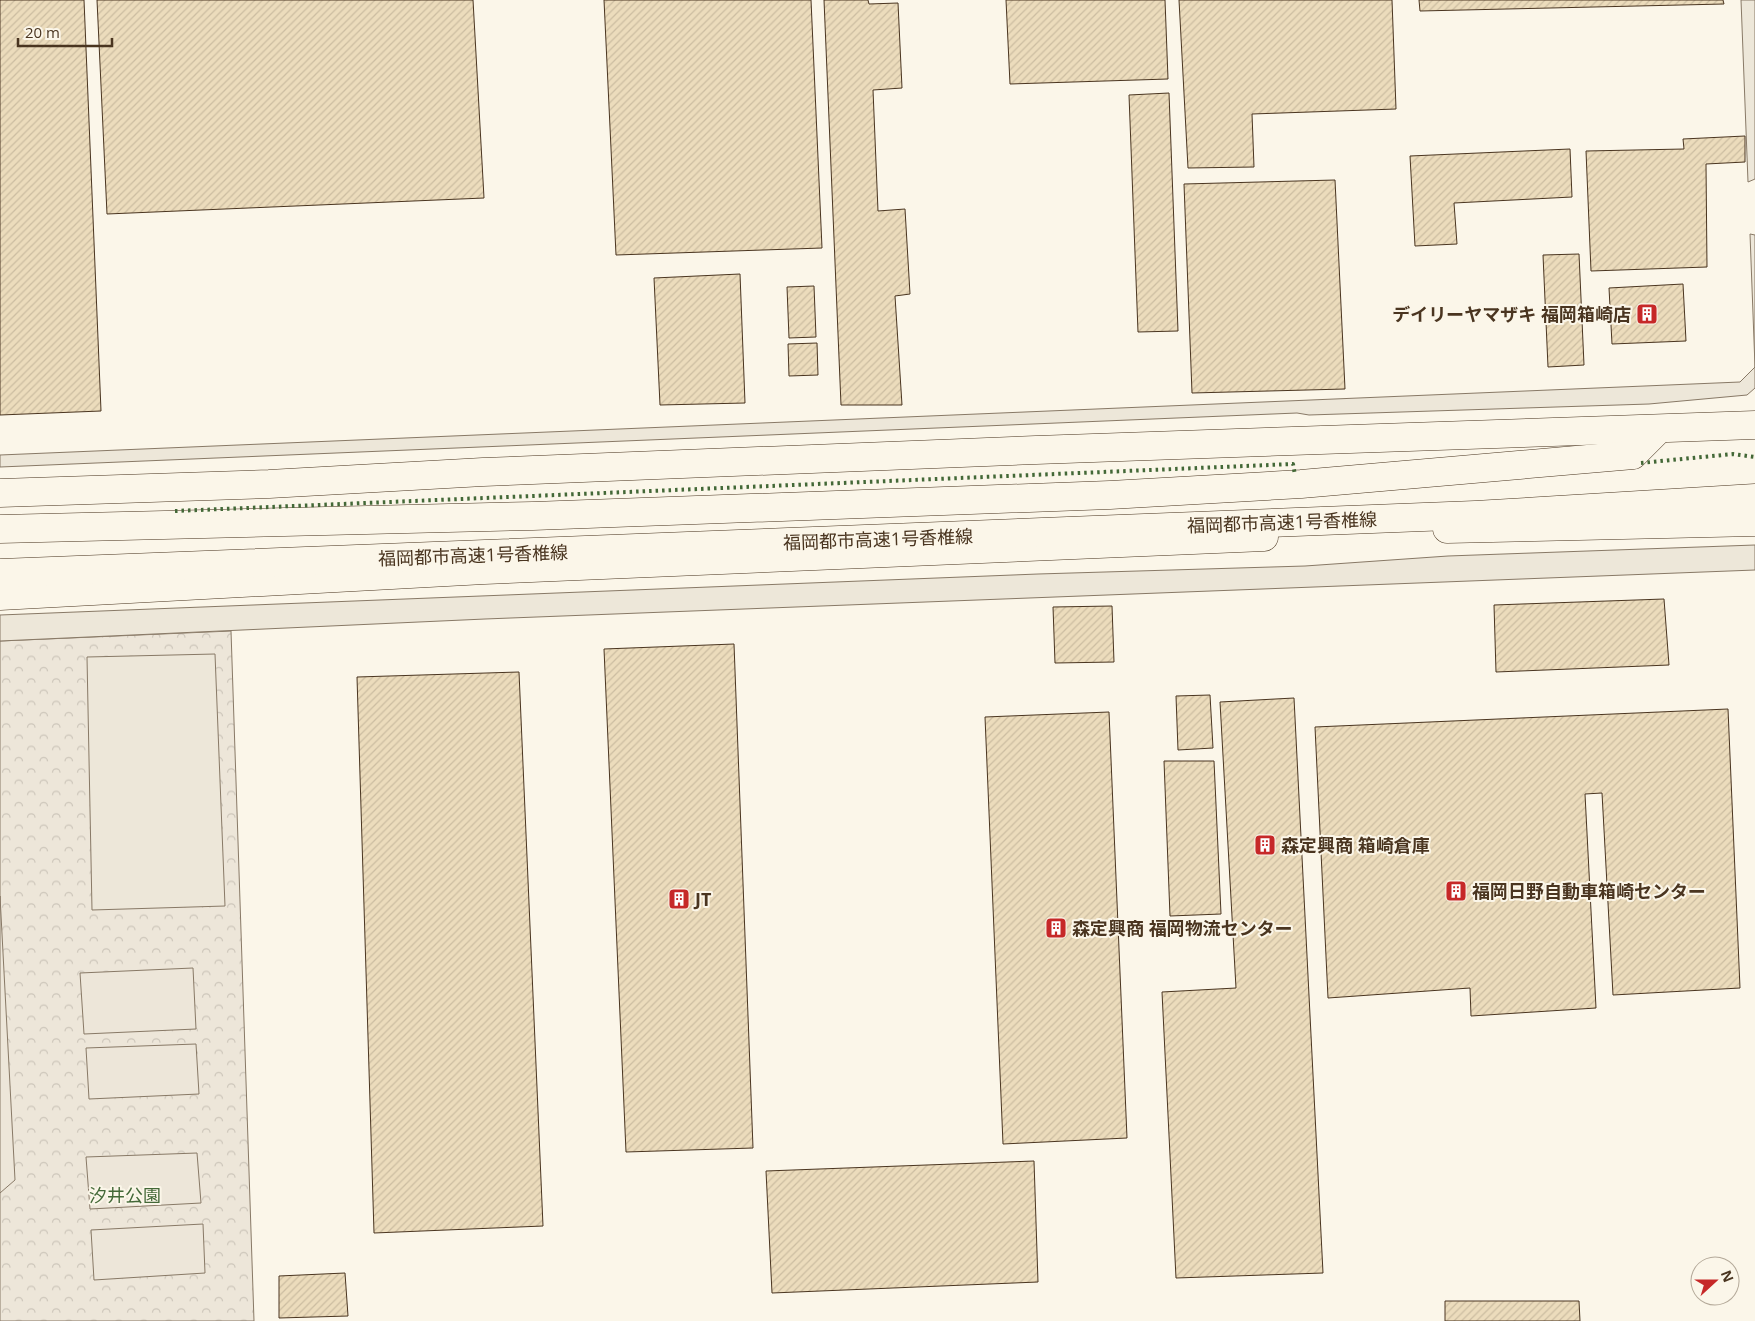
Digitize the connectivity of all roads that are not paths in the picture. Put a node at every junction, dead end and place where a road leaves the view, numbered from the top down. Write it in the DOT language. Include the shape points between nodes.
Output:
graph roads {
  1 [pos="1755,425"];
  2 [pos="1658,430"];
  3 [pos="0,493"];
  4 [pos="1755,498"];
  5 [pos="1755,511"];
  6 [pos="1755,522"];
  7 [pos="0,529"];
  8 [pos="0,573"];
  9 [pos="0,586"];
  10 [pos="0,596"];
  1 -- 2 [label="main road"];
  2 -- 3 [label="main road" via="1036,450"];
  2 -- 7 [label="main road" via="1633,455 1301,484 1110,495 533,516"];
  4 -- 8 [label="main road, 福岡都市高速1号香椎線" via="1465,515"];
  5 -- 9 [label="main road, 福岡都市高速1号香椎線" via="937,551"];
  6 -- 10 [label="main road" via="1425,530 484,570"];
}
